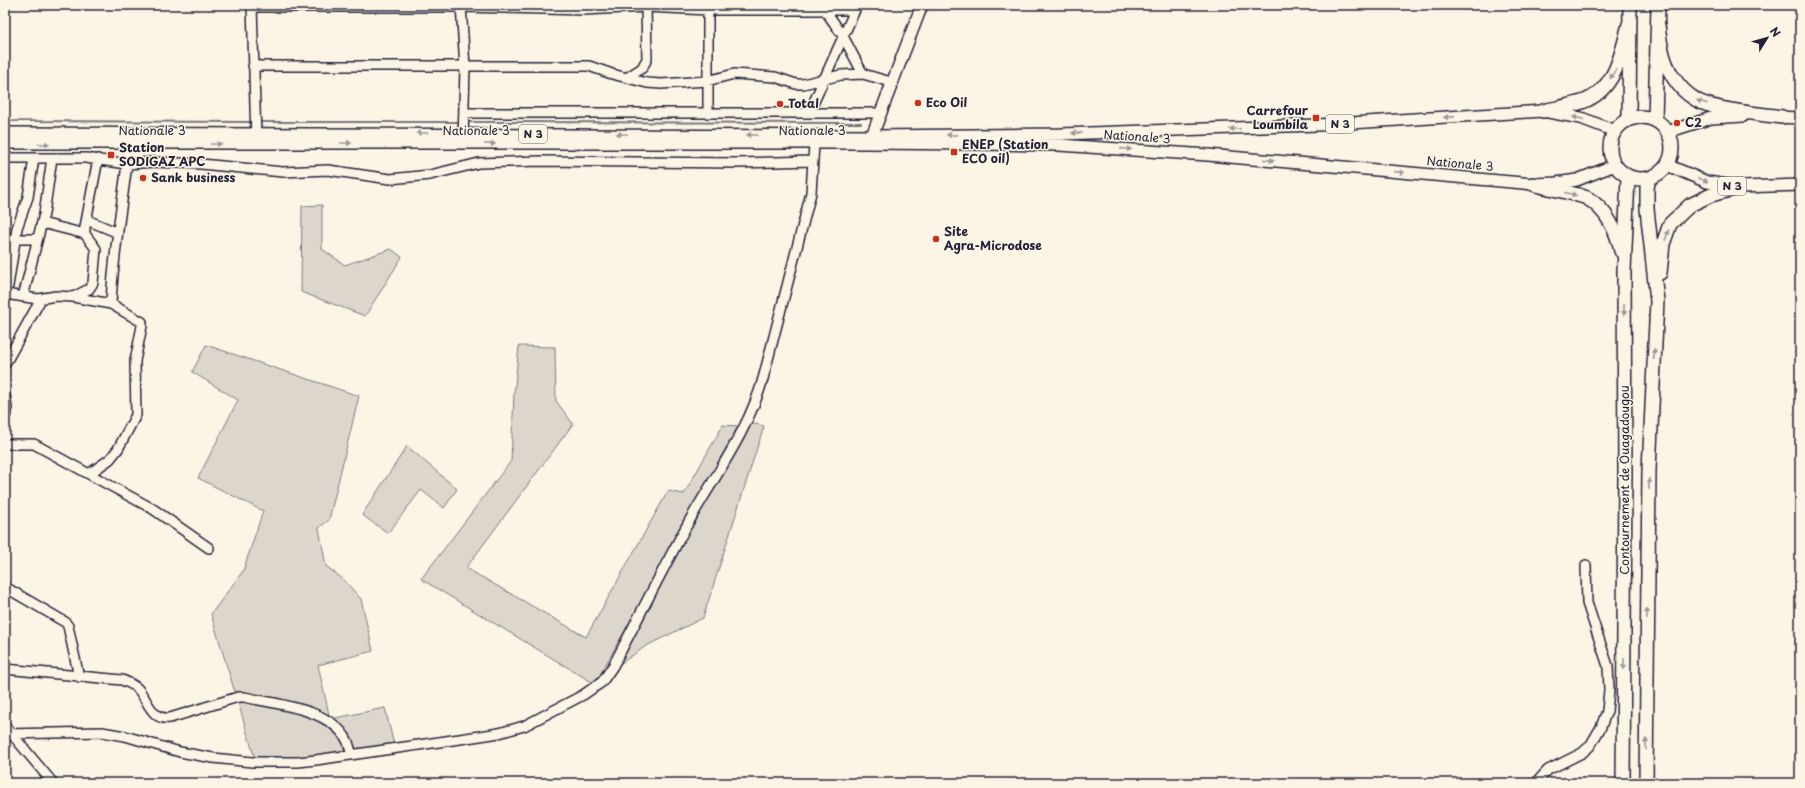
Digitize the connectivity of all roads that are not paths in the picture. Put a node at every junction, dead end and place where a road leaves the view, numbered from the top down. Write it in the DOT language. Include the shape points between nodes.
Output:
graph roads {
  1 [pos="922,5"];
  2 [pos="1630,5"];
  3 [pos="1658,5"];
  4 [pos="252,6"];
  5 [pos="312,6"];
  6 [pos="461,6"];
  7 [pos="646,6"];
  8 [pos="521,7"];
  9 [pos="708,7"];
  10 [pos="764,7"];
  11 [pos="584,8"];
  12 [pos="825,10"];
  13 [pos="1629,24"];
  14 [pos="1658,25"];
  15 [pos="843,36"];
  16 [pos="253,66"];
  17 [pos="465,67"];
  18 [pos="863,74"];
  19 [pos="628,77"];
  20 [pos="824,79"];
  21 [pos="707,81"];
  22 [pos="891,82"];
  23 [pos="1543,111"];
  24 [pos="464,113"];
  25 [pos="708,113"];
  26 [pos="809,113"];
  27 [pos="880,113"];
  28 [pos="1782,117"];
  29 [pos="1800,118"];
  30 [pos="1629,119"];
  31 [pos="1655,120"];
  32 [pos="1615,132"];
  33 [pos="1667,132"];
  34 [pos="5,133"];
  35 [pos="256,139"];
  36 [pos="463,139"];
  37 [pos="871,139"];
  38 [pos="5,143"];
  39 [pos="814,144"];
  40 [pos="5,158"];
  41 [pos="34,158"];
  42 [pos="52,158"];
  43 [pos="98,159"];
  44 [pos="813,161"];
  45 [pos="127,164"];
  46 [pos="1615,165"];
  47 [pos="1667,165"];
  48 [pos="1628,177"];
  49 [pos="1649,179"];
  50 [pos="1533,184"];
  51 [pos="1800,184"];
  52 [pos="1741,187"];
  53 [pos="87,220"];
  54 [pos="42,223"];
  55 [pos="116,232"];
  56 [pos="85,234"];
  57 [pos="5,239"];
  58 [pos="15,239"];
  59 [pos="37,239"];
  60 [pos="95,260"];
  61 [pos="113,264"];
  62 [pos="8,266"];
  63 [pos="1624,271"];
  64 [pos="5,290"];
  65 [pos="5,294"];
  66 [pos="73,296"];
  67 [pos="23,297"];
  68 [pos="41,299"];
  69 [pos="1657,301"];
  70 [pos="110,304"];
  71 [pos="5,364"];
  72 [pos="5,394"];
  73 [pos="5,417"];
  74 [pos="5,444"];
  75 [pos="89,474"];
  76 [pos="209,548"];
  77 [pos="1586,565"];
  78 [pos="5,587"];
  79 [pos="5,669"];
  80 [pos="79,677"];
  81 [pos="7,731"];
  82 [pos="352,754"];
  83 [pos="53,783"];
  84 [pos="1536,783"];
  85 [pos="1623,783"];
  86 [pos="1646,783"];
  1 -- 22 [label="main road"];
  2 -- 13 [label="highway"];
  3 -- 14 [label="highway"];
  4 -- 5 [label="street"];
  4 -- 16 [label="street"];
  5 -- 6 [label="street"];
  6 -- 8 [label="street"];
  6 -- 17 [label="street"];
  7 -- 9 [label="street"];
  7 -- 11 [label="street"];
  7 -- 19 [label="street" via="647,59 642,68"];
  8 -- 11 [label="street"];
  9 -- 10 [label="street"];
  9 -- 21 [label="street"];
  10 -- 12 [label="street"];
  12 -- 15 [label="street"];
  12 -- 15 [label="street" via="855,10"];
  13 -- 23 [label="highway, one-way" via="1620,62 1600,91 1583,102"];
  13 -- 30 [label="highway"];
  28 -- 14 [label="highway, one-way" via="1721,108 1696,100 1680,87 1668,68"];
  14 -- 31 [label="highway"];
  15 -- 18 [label="street"];
  15 -- 20 [label="street"];
  16 -- 17 [label="street"];
  16 -- 35 [label="street"];
  17 -- 19 [label="street" via="589,66"];
  17 -- 24 [label="street"];
  18 -- 20 [label="street" via="852,73"];
  18 -- 22 [label="street"];
  19 -- 21 [label="street" via="661,84"];
  20 -- 21 [label="street" via="796,84 775,77 734,74"];
  20 -- 26 [label="street"];
  21 -- 25 [label="street"];
  22 -- 27 [label="main road"];
  32 -- 23 [label="main road, Nationale 3 / N 3, one-way" via="1582,118"];
  23 -- 37 [label="main road, Nationale 3 / N 3, one-way" via="1250,128"];
  24 -- 25 [label="street"];
  24 -- 36 [label="street"];
  25 -- 26 [label="street"];
  26 -- 27 [label="street"];
  27 -- 37 [label="main road"];
  28 -- 29 [label="main road"];
  28 -- 33 [label="main road" via="1711,118"];
  30 -- 31 [label="highway"];
  30 -- 32 [label="highway"];
  31 -- 33 [label="highway"];
  32 -- 46 [label="highway" via="1610,148"];
  33 -- 47 [label="highway" via="1672,149"];
  34 -- 35 [label="main road, Nationale 3 / N 3"];
  35 -- 36 [label="main road, Nationale 3 / N 3"];
  38 -- 35 [label="main road, Nationale 3 / N 3, one-way"];
  37 -- 36 [label="main road, Nationale 3 / N 3, one-way"];
  36 -- 39 [label="main road, Nationale 3 / N 3, one-way"];
  37 -- 39 [label="main road, Nationale 3 / N 3"];
  37 -- 50 [label="main road, Nationale 3 / N 3, one-way" via="1059,145 1208,155"];
  39 -- 44 [label="street"];
  40 -- 41 [label="street"];
  41 -- 42 [label="street"];
  41 -- 58 [label="street" via="28,197 21,212"];
  42 -- 43 [label="street"];
  42 -- 54 [label="street"];
  43 -- 45 [label="street"];
  43 -- 53 [label="street"];
  44 -- 45 [label="street" via="479,163 430,175 390,179 328,170 283,172 201,164"];
  44 -- 82 [label="street" via="811,193 761,389 715,479 602,682 524,726 499,733"];
  45 -- 55 [label="street"];
  46 -- 48 [label="highway"];
  46 -- 50 [label="main road, Nationale 3 / N 3" via="1577,180"];
  47 -- 49 [label="highway"];
  47 -- 52 [label="main road, N 3, one-way" via="1707,182"];
  48 -- 49 [label="highway"];
  48 -- 63 [label="highway, Contournement de Ouagadougou"];
  49 -- 69 [label="highway, Contournement de Ouagadougou" via="1647,209"];
  50 -- 63 [label="highway, one-way" via="1586,198 1598,208 1610,222 1618,239"];
  51 -- 52 [label="main road, N 3"];
  69 -- 52 [label="highway, one-way" via="1663,244 1670,224 1690,205 1711,195"];
  53 -- 55 [label="street"];
  53 -- 56 [label="street"];
  54 -- 56 [label="street"];
  54 -- 59 [label="street"];
  55 -- 61 [label="street"];
  56 -- 60 [label="street" via="96,248"];
  57 -- 58 [label="street"];
  58 -- 59 [label="street"];
  58 -- 62 [label="street"];
  59 -- 67 [label="street"];
  60 -- 61 [label="street"];
  60 -- 66 [label="street" via="91,287"];
  61 -- 70 [label="street"];
  62 -- 64 [label="street" via="8,286"];
  63 -- 85 [label="highway, Contournement de Ouagadougou, one-way"];
  65 -- 67 [label="street"];
  66 -- 68 [label="street"];
  66 -- 70 [label="street"];
  67 -- 68 [label="street"];
  68 -- 71 [label="street"];
  86 -- 69 [label="highway, Contournement de Ouagadougou, one-way" via="1649,470"];
  70 -- 75 [label="street" via="142,322 135,361 136,414 118,449 110,459"];
  72 -- 73 [label="street"];
  74 -- 75 [label="street" via="34,444"];
  75 -- 76 [label="street" via="153,509"];
  77 -- 84 [label="street" via="1588,603 1608,666 1607,711 1602,727 1590,746 1582,753 1548,770"];
  78 -- 80 [label="street" via="65,622"];
  79 -- 80 [label="street"];
  80 -- 82 [label="street" via="132,683 154,714 163,719 238,697 312,712 338,729 346,739"];
  81 -- 82 [label="street" via="102,732 180,752 247,762 298,762"];
  81 -- 83 [label="street"];
}
